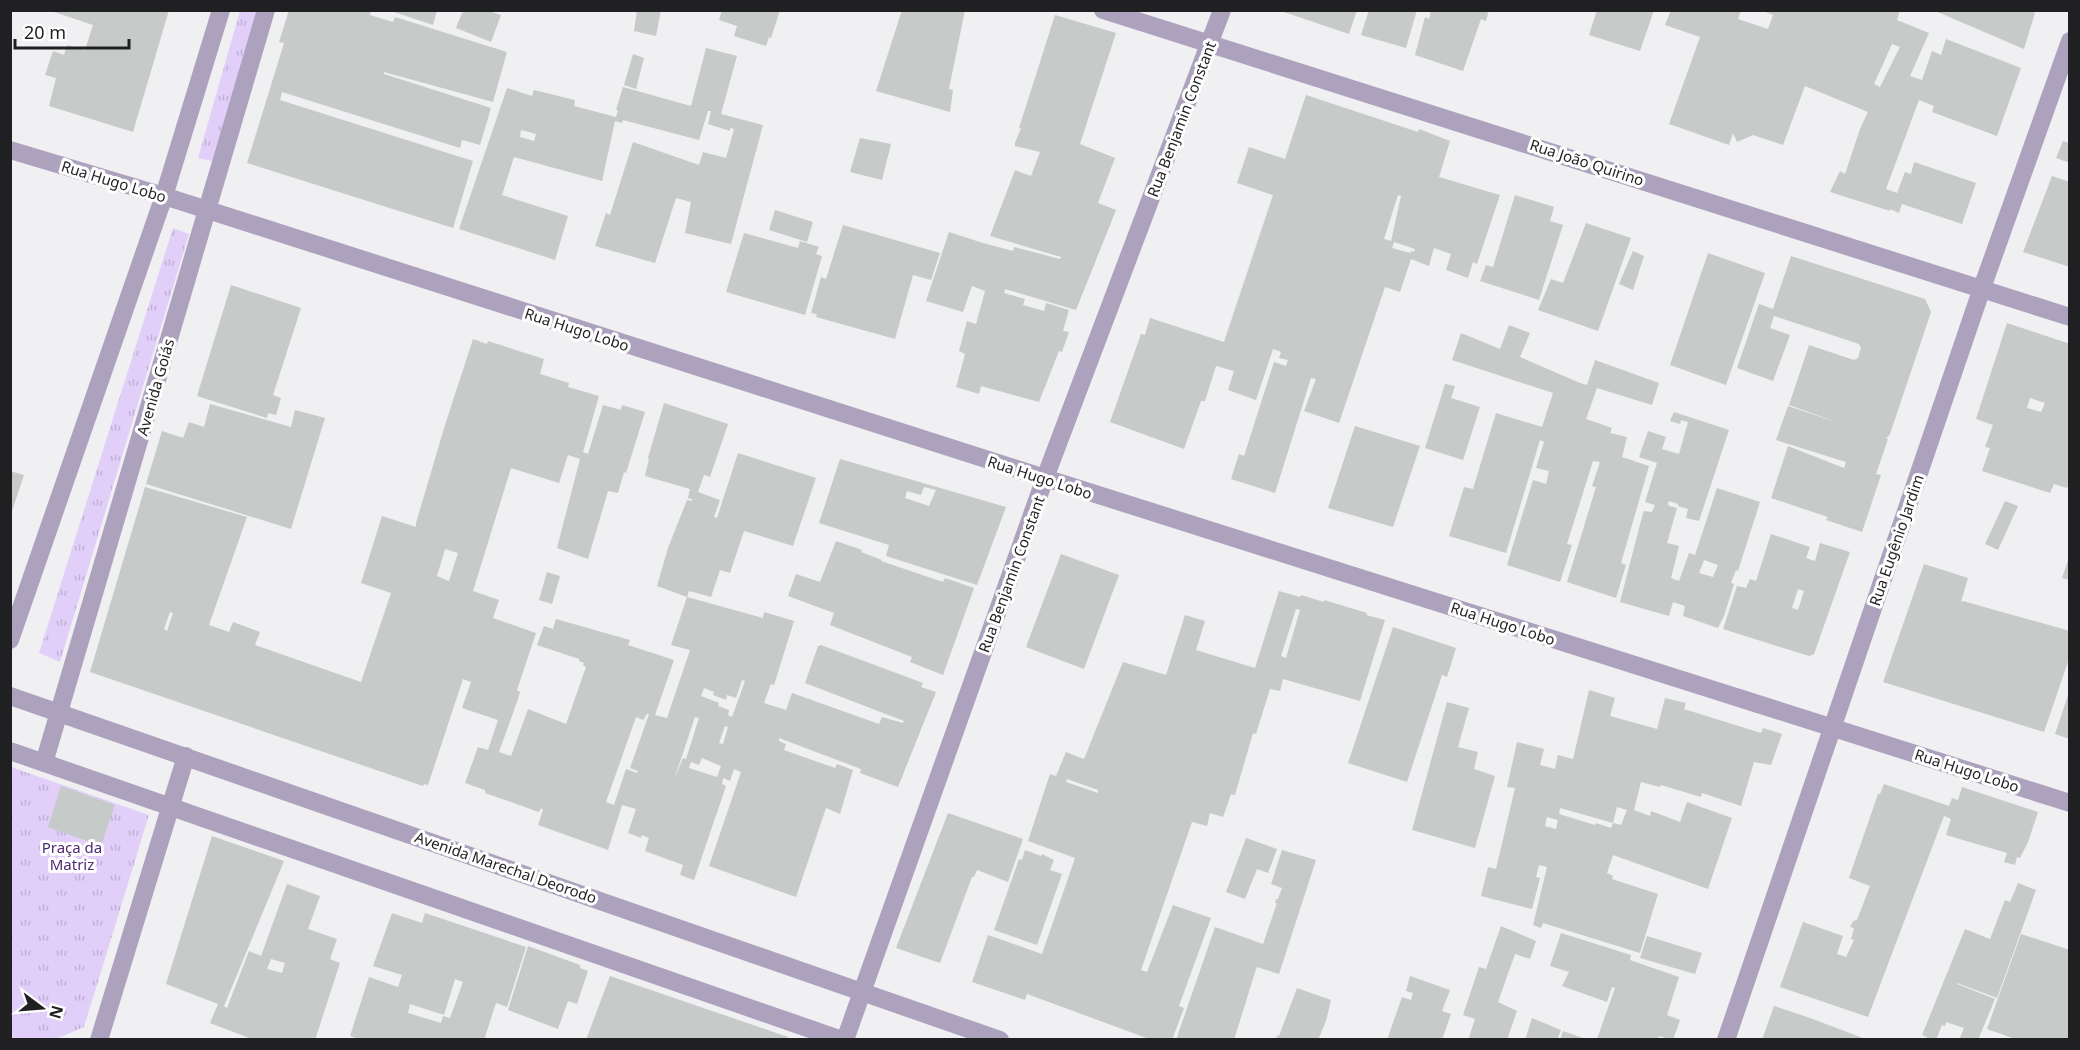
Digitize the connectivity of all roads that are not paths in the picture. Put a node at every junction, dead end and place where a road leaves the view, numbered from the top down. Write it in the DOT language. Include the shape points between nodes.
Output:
graph roads {
  1 [pos="221,10"];
  2 [pos="266,10"];
  3 [pos="1103,10"];
  4 [pos="1222,10"];
  5 [pos="2070,41"];
  6 [pos="1209,43"];
  7 [pos="10,150"];
  8 [pos="164,196"];
  9 [pos="207,211"];
  10 [pos="1982,288"];
  11 [pos="2070,317"];
  12 [pos="1045,478"];
  13 [pos="10,640"];
  14 [pos="10,696"];
  15 [pos="60,712"];
  16 [pos="1833,727"];
  17 [pos="10,751"];
  18 [pos="186,756"];
  19 [pos="44,763"];
  20 [pos="2070,803"];
  21 [pos="171,806"];
  22 [pos="862,991"];
  23 [pos="99,1040"];
  24 [pos="843,1040"];
  25 [pos="1000,1040"];
  26 [pos="1726,1040"];
  1 -- 8 [label="street"];
  2 -- 9 [label="street, Avenida Goiás"];
  3 -- 6 [label="street, Rua João Quirino"];
  4 -- 6 [label="street, Rua Benjamin Constant"];
  5 -- 10 [label="street, Rua Eugênio Jardim"];
  6 -- 10 [label="street, Rua João Quirino"];
  6 -- 12 [label="street, Rua Benjamin Constant"];
  7 -- 8 [label="street, Rua Hugo Lobo"];
  8 -- 9 [label="street, Rua Hugo Lobo"];
  8 -- 13 [label="street"];
  9 -- 12 [label="street, Rua Hugo Lobo"];
  9 -- 15 [label="street, Avenida Goiás"];
  10 -- 11 [label="street, Rua João Quirino"];
  10 -- 16 [label="street, Rua Eugênio Jardim"];
  12 -- 16 [label="street, Rua Hugo Lobo"];
  12 -- 22 [label="street, Rua Benjamin Constant"];
  14 -- 15 [label="street, Avenida Marechal Deorodo"];
  15 -- 18 [label="street, Avenida Marechal Deorodo"];
  15 -- 19 [label="street, Avenida Goiás"];
  16 -- 20 [label="street, Rua Hugo Lobo"];
  16 -- 26 [label="street, Rua Eugênio Jardim"];
  17 -- 19 [label="street"];
  18 -- 21 [label="street"];
  18 -- 22 [label="street, Avenida Marechal Deorodo"];
  19 -- 21 [label="street"];
  21 -- 23 [label="street"];
  21 -- 24 [label="street"];
  22 -- 24 [label="street, Rua Benjamin Constant"];
  22 -- 25 [label="street, Avenida Marechal Deorodo"];
}
